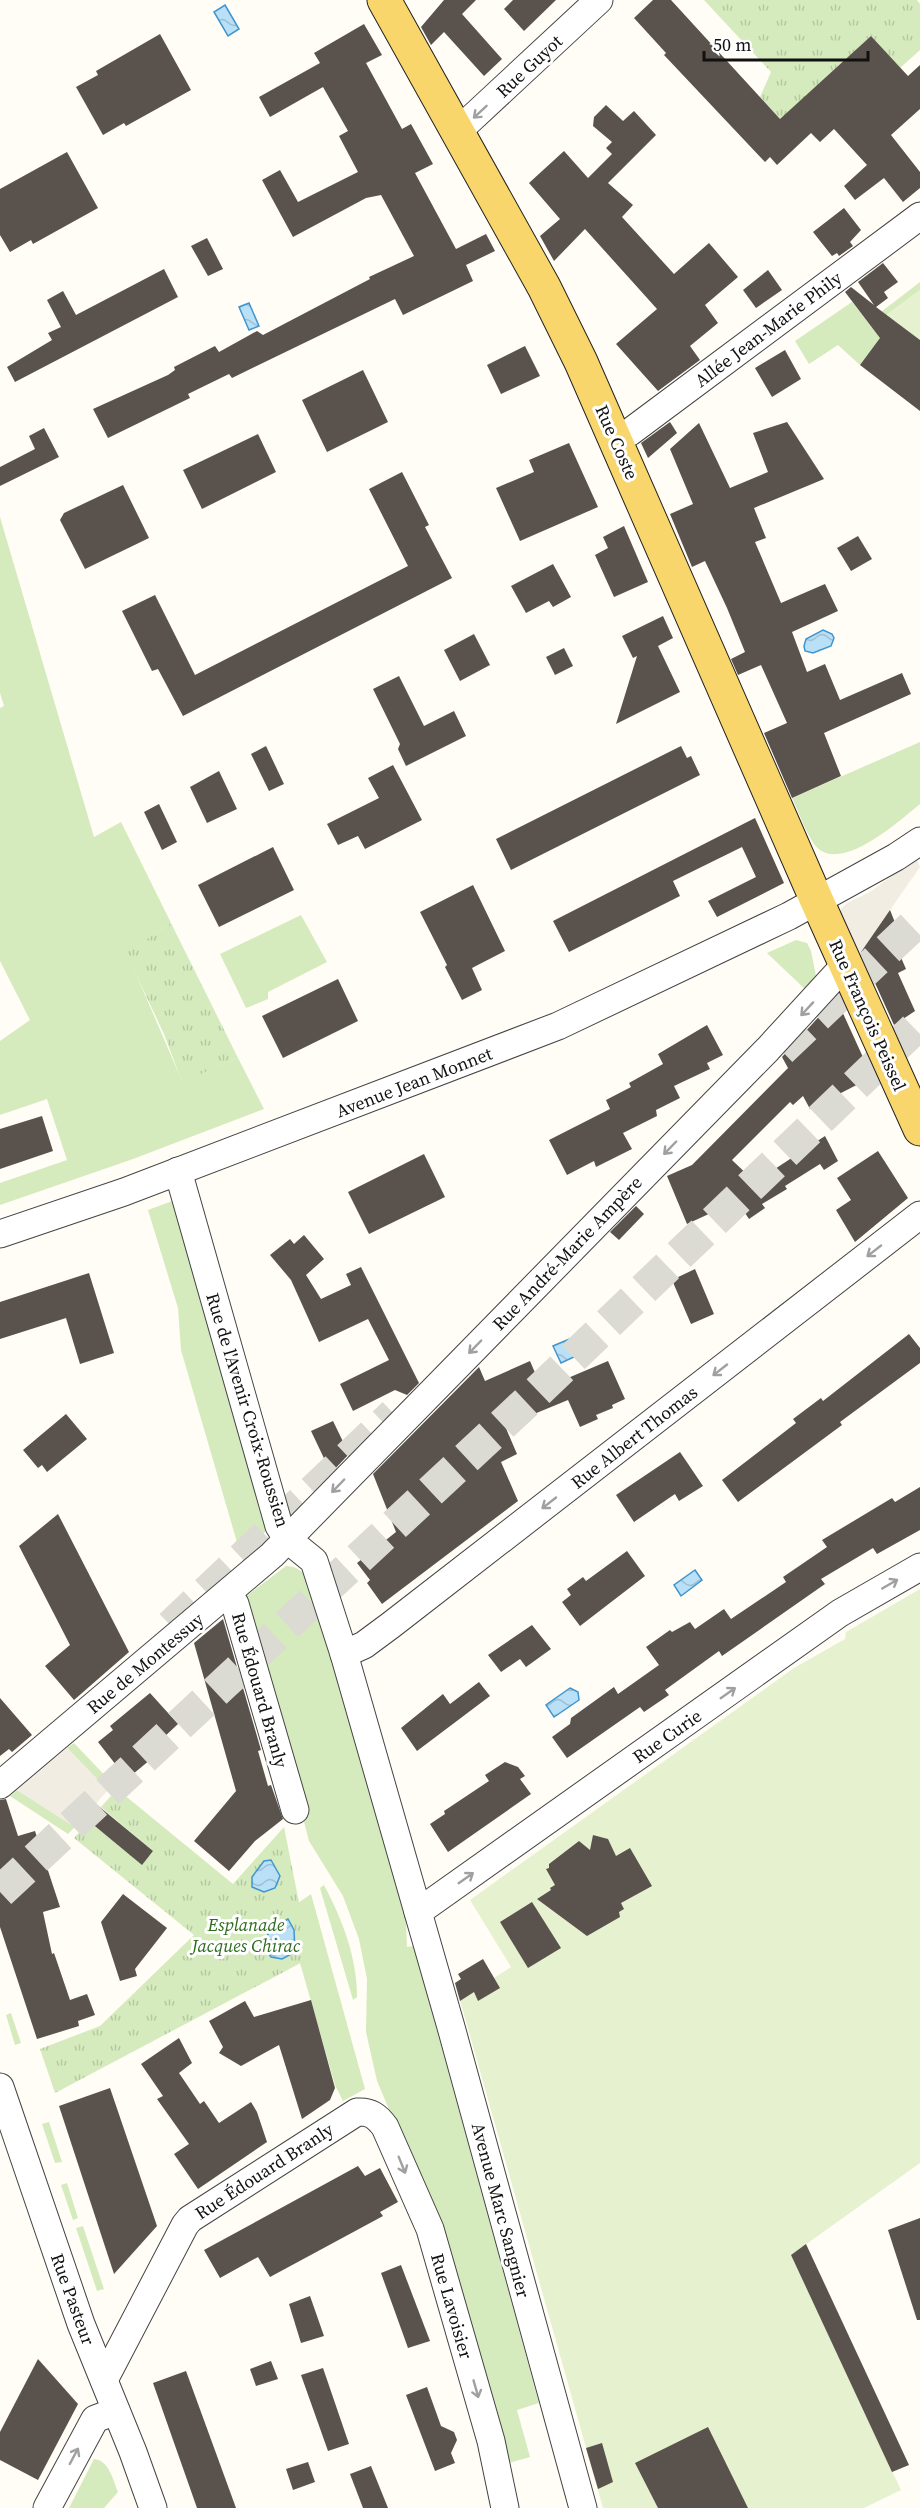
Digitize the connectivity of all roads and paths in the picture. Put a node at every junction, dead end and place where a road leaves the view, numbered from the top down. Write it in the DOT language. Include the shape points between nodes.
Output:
graph roads {
  1 [pos="384,0"];
  2 [pos="599,0"];
  3 [pos="458,131"];
  4 [pos="920,216"];
  5 [pos="616,440"];
  6 [pos="920,841"];
  7 [pos="817,901"];
  8 [pos="845,965"];
  9 [pos="920,1129"];
  10 [pos="178,1171"];
  11 [pos="920,1215"];
  12 [pos="0,1234"];
  13 [pos="287,1539"];
  14 [pos="920,1567"];
  15 [pos="235,1604"];
  16 [pos="344,1654"];
  17 [pos="0,1785"];
  18 [pos="295,1810"];
  19 [pos="418,1912"];
  20 [pos="2,2098"];
  21 [pos="374,2115"];
  22 [pos="104,2380"];
  23 [pos="116,2411"];
  24 [pos="47,2508"];
  25 [pos="153,2508"];
  26 [pos="504,2508"];
  27 [pos="583,2508"];
  1 -- 3 [label="main road, Rue Coste"];
  2 -- 3 [label="street, Rue Guyot, one-way"];
  3 -- 5 [label="main road, Rue Coste" via="544,287"];
  4 -- 5 [label="street, Allée Jean-Marie Phily"];
  5 -- 7 [label="main road, Rue Coste"];
  6 -- 7 [label="street, Avenue Jean Monnet"];
  7 -- 8 [label="main road, Rue François Peissel"];
  7 -- 10 [label="street, Avenue Jean Monnet" via="558,1026"];
  8 -- 9 [label="main road, Rue François Peissel"];
  8 -- 13 [label="street, Rue André-Marie Ampère, one-way" via="768,1049"];
  10 -- 12 [label="street, Avenue Jean Monnet"];
  10 -- 13 [label="street, Rue de l'Avenir Croix-Roussien" via="279,1526"];
  11 -- 16 [label="street, Rue Albert Thomas, one-way" via="364,1645"];
  13 -- 16 [label="street, Rue de l'Avenir Croix-Roussien" via="314,1561"];
  13 -- 17 [label="street, Rue de Montessuy"];
  19 -- 14 [label="street, Rue Curie, one-way" via="832,1618"];
  15 -- 18 [label="street, Rue Édouard Branly"];
  16 -- 19 [label="street, Rue de l'Avenir Croix-Roussien"];
  19 -- 27 [label="street, Avenue Marc Sangnier"];
  20 -- 22 [label="street, Rue Pasteur"];
  21 -- 22 [label="street, Rue Édouard Branly" via="357,2112 190,2219"];
  21 -- 26 [label="street, Rue Lavoisier, one-way" via="385,2127 429,2229 491,2441"];
  22 -- 23 [label="street, Rue Pasteur"];
  24 -- 23 [label="street, one-way" via="95,2419"];
  23 -- 25 [label="street, Rue Pasteur"];
}
